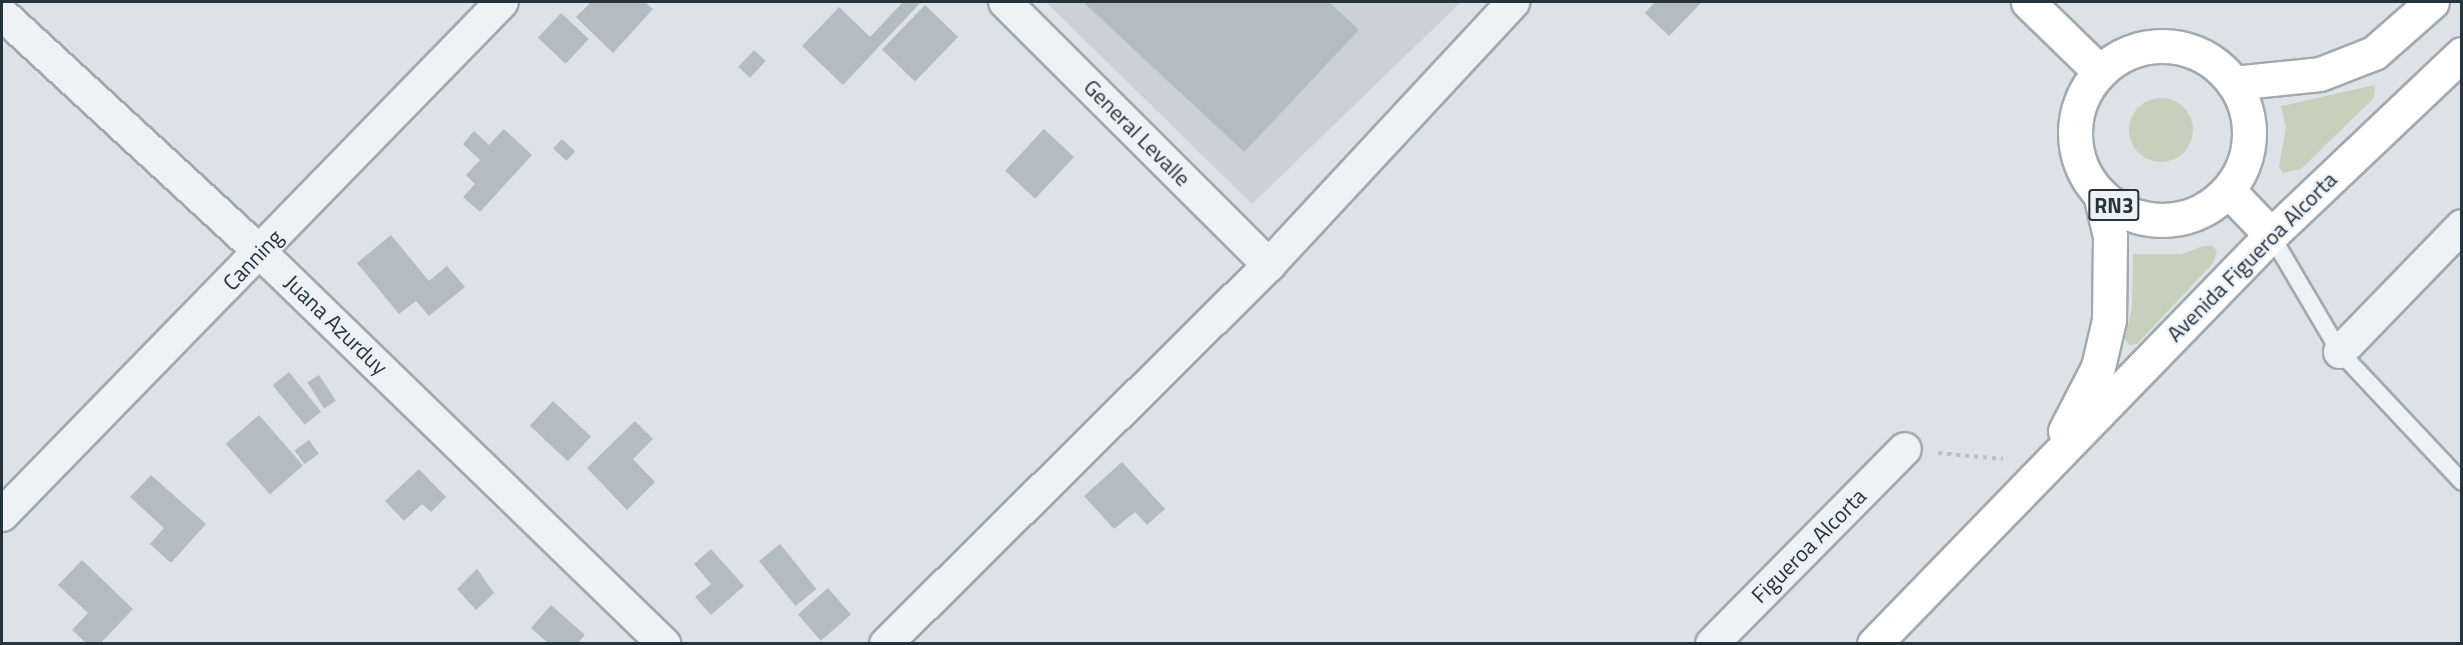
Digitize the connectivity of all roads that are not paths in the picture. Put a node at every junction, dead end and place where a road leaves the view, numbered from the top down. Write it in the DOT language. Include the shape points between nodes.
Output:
graph roads {
  1 [pos="502,2"];
  2 [pos="1005,2"];
  3 [pos="1513,2"];
  4 [pos="2028,2"];
  5 [pos="2432,2"];
  6 [pos="2,14"];
  7 [pos="2462,54"];
  8 [pos="2100,72"];
  9 [pos="2233,83"];
  10 [pos="2228,190"];
  11 [pos="2100,194"];
  12 [pos="2462,226"];
  13 [pos="2271,235"];
  14 [pos="261,253"];
  15 [pos="1269,265"];
  16 [pos="2340,352"];
  17 [pos="1905,449"];
  18 [pos="2047,464"];
  19 [pos="2462,482"];
  20 [pos="2,515"];
  21 [pos="664,644"];
  22 [pos="886,644"];
  23 [pos="1712,644"];
  24 [pos="1874,644"];
  1 -- 14 [label="street, Canning"];
  2 -- 15 [label="street, General Levalle"];
  3 -- 15 [label="street"];
  4 -- 8 [label="main road"];
  5 -- 9 [label="main road" via="2374,52 2320,74"];
  6 -- 14 [label="street, Juana Azurduy"];
  7 -- 13 [label="main road, Avenida Figueroa Alcorta"];
  8 -- 9 [label="main road, RN3" via="2122,56 2167,46 2204,57"];
  8 -- 11 [label="main road, RN3" via="2083,97 2075,125 2078,155"];
  9 -- 10 [label="main road, RN3" via="2246,109 2249,137 2243,165"];
  10 -- 11 [label="main road, RN3" via="2193,215 2165,220 2136,216"];
  10 -- 13 [label="main road"];
  11 -- 18 [label="main road, Avenida Figueroa Alcorta / RN3" via="2110,236 2109,320 2098,367"];
  12 -- 16 [label="street"];
  13 -- 16 [label="lane"];
  13 -- 18 [label="main road, Avenida Figueroa Alcorta"];
  14 -- 20 [label="street, Canning"];
  14 -- 21 [label="street, Juana Azurduy"];
  15 -- 22 [label="street"];
  16 -- 19 [label="lane"];
  17 -- 23 [label="street, Figueroa Alcorta"];
  18 -- 24 [label="main road, Avenida Figueroa Alcorta"];
}
